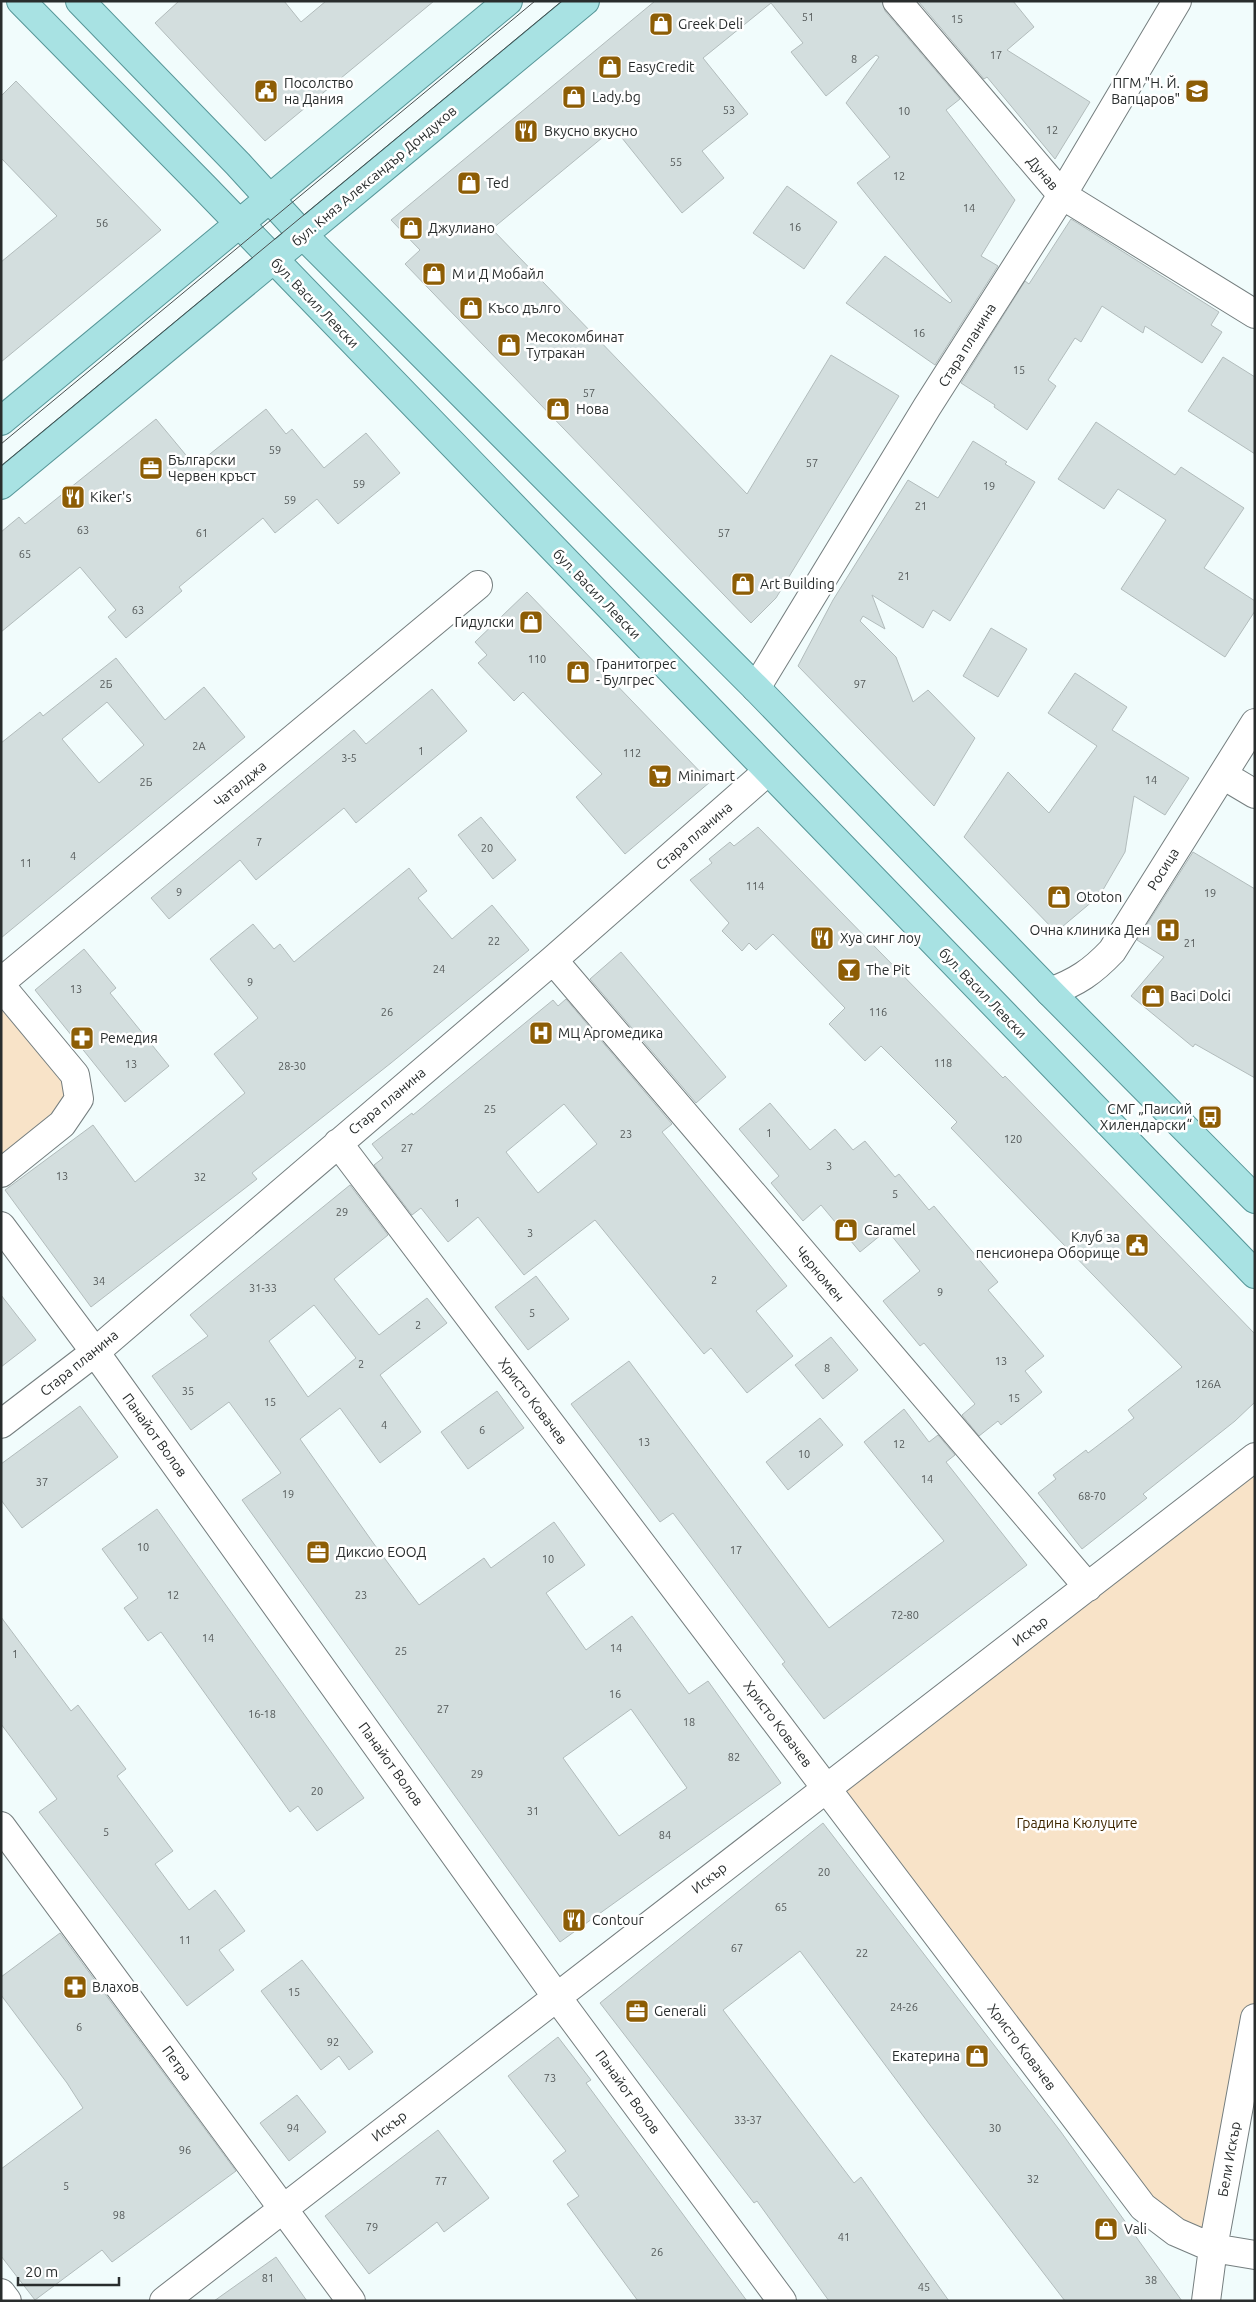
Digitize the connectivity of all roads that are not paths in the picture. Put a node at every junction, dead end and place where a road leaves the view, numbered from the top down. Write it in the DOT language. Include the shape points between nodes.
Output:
graph roads {
  1 [pos="21,1"];
  2 [pos="80,1"];
  3 [pos="508,1"];
  4 [pos="585,1"];
  5 [pos="897,1"];
  6 [pos="1177,1"];
  7 [pos="1062,195"];
  8 [pos="270,199"];
  9 [pos="240,224"];
  10 [pos="303,235"];
  11 [pos="273,260"];
  12 [pos="1255,314"];
  13 [pos="1,421"];
  14 [pos="1,485"];
  15 [pos="478,585"];
  16 [pos="756,688"];
  17 [pos="1255,723"];
  18 [pos="768,771"];
  19 [pos="1223,775"];
  20 [pos="1255,794"];
  21 [pos="553,960"];
  22 [pos="1,982"];
  23 [pos="1,986"];
  24 [pos="1050,992"];
  25 [pos="338,1143"];
  26 [pos="1,1173"];
  27 [pos="1255,1199"];
  28 [pos="1,1226"];
  29 [pos="1255,1274"];
  30 [pos="95,1352"];
  31 [pos="1,1424"];
  32 [pos="1255,1457"];
  33 [pos="1088,1587"];
  34 [pos="826,1788"];
  35 [pos="1,1826"];
  36 [pos="556,1996"];
  37 [pos="1255,2018"];
  38 [pos="284,2208"];
  39 [pos="1213,2248"];
  40 [pos="1255,2254"];
  41 [pos="1,2293"];
  42 [pos="7,2301"];
  43 [pos="164,2301"];
  44 [pos="351,2301"];
  45 [pos="782,2301"];
  46 [pos="1206,2301"];
  1 -- 9 [label="main road, бул. Васил Левски"];
  2 -- 8 [label="main road"];
  3 -- 8 [label="main road"];
  4 -- 10 [label="main road, бул. Княз Александър Дондуков"];
  5 -- 7 [label="street, Дунав"];
  6 -- 7 [label="street, Стара планина"];
  7 -- 12 [label="street, Дунав"];
  7 -- 16 [label="street, Стара планина"];
  8 -- 9 [label="main road"];
  8 -- 10 [label="main road"];
  9 -- 11 [label="main road, бул. Васил Левски"];
  9 -- 13 [label="main road"];
  10 -- 11 [label="main road, бул. Княз Александър Дондуков"];
  10 -- 16 [label="main road"];
  11 -- 14 [label="main road, бул. Княз Александър Дондуков"];
  11 -- 18 [label="main road, бул. Васил Левски"];
  15 -- 22 [label="street, Чаталджа"];
  16 -- 24 [label="main road"];
  17 -- 19 [label="street, Росица"];
  18 -- 21 [label="street, Стара планина"];
  18 -- 29 [label="main road, бул. Васил Левски"];
  19 -- 20 [label="street"];
  19 -- 24 [label="street, Росица" via="1112,951 1094,970"];
  21 -- 25 [label="street, Стара планина"];
  21 -- 33 [label="street, Черномен"];
  23 -- 26 [label="street" via="75,1075 79,1100 62,1124"];
  24 -- 27 [label="main road"];
  25 -- 30 [label="street, Стара планина"];
  25 -- 34 [label="street, Христо Ковачев"];
  28 -- 30 [label="street, Панайот Волов"];
  30 -- 31 [label="street, Стара планина"];
  30 -- 36 [label="street, Панайот Волов"];
  32 -- 33 [label="street, Искър"];
  33 -- 34 [label="street, Искър"];
  34 -- 36 [label="street, Искър"];
  34 -- 39 [label="street, Христо Ковачев" via="1143,2207 1176,2232"];
  35 -- 38 [label="street, Петра"];
  36 -- 38 [label="street, Искър"];
  36 -- 45 [label="street, Панайот Волов"];
  37 -- 39 [label="street, Бели Искър"];
  38 -- 43 [label="street, Искър"];
  38 -- 44 [label="street, Петра"];
  39 -- 40 [label="street, Христо Ковачев"];
  39 -- 46 [label="street, Бели Искър"];
  41 -- 42 [label="street"];
}
